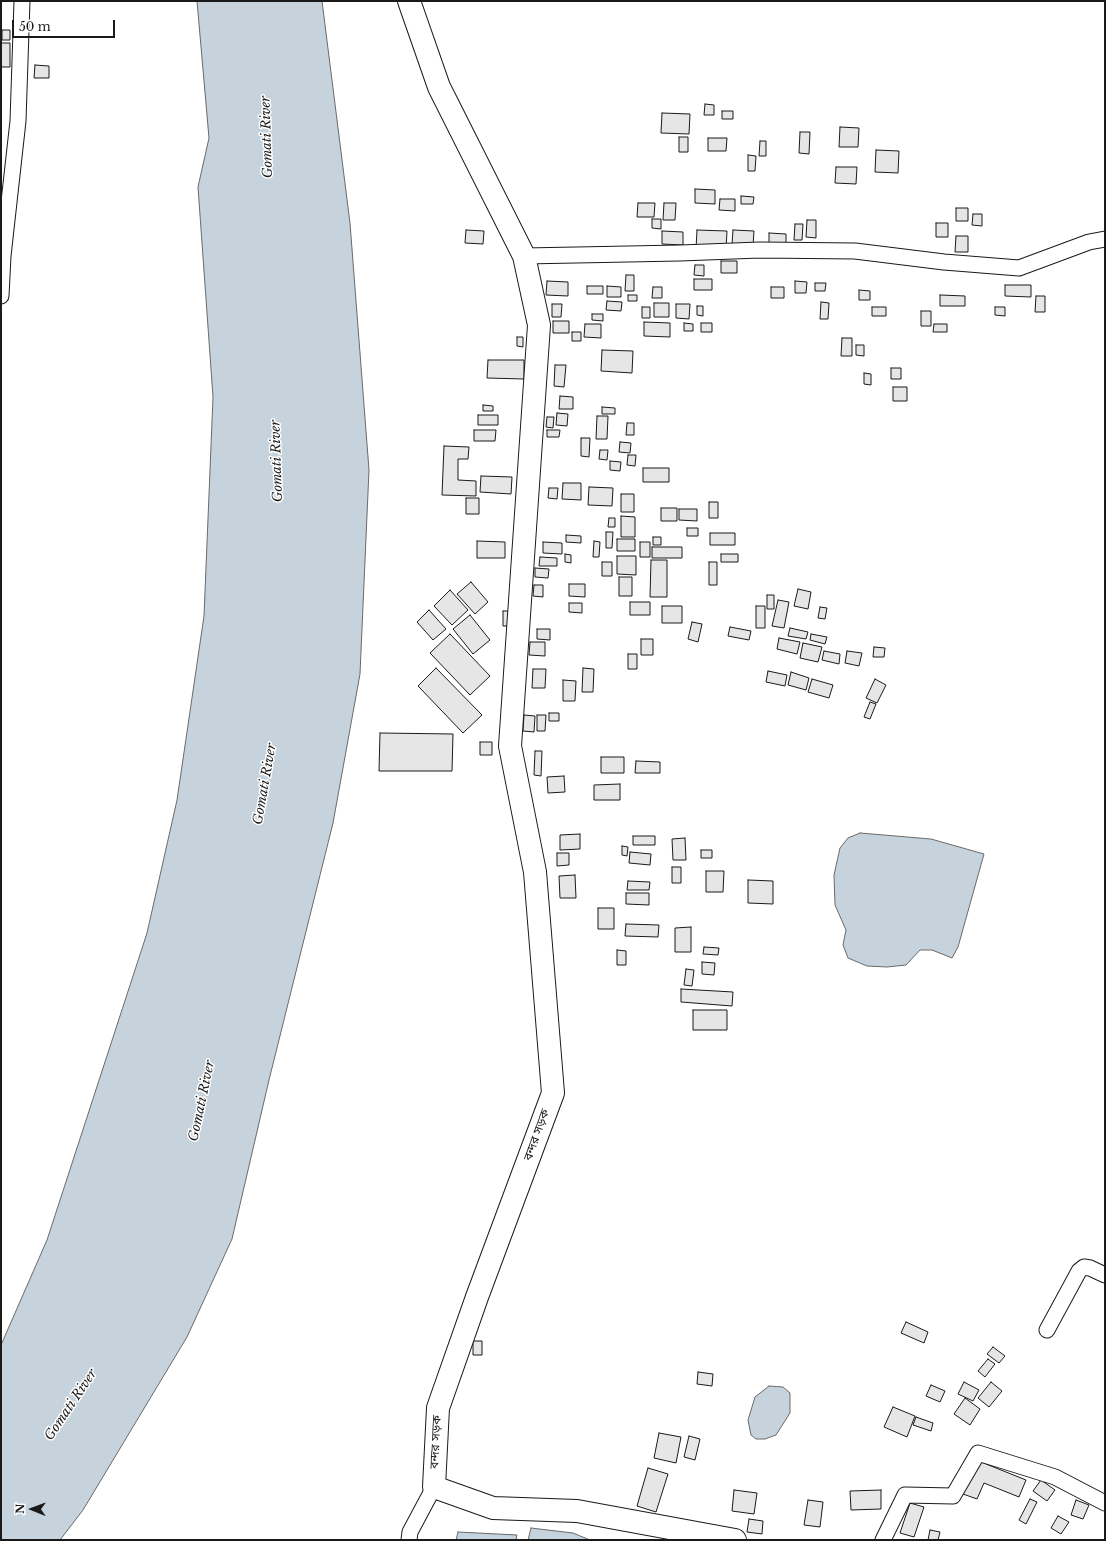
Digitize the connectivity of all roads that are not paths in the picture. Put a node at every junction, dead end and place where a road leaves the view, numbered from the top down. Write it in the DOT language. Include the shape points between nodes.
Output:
graph roads {
  1 [pos="22,1"];
  2 [pos="409,1"];
  3 [pos="1105,239"];
  4 [pos="524,256"];
  5 [pos="1,296"];
  6 [pos="1105,1275"];
  7 [pos="1047,1330"];
  8 [pos="434,1487"];
  9 [pos="1105,1503"];
  10 [pos="409,1540"];
  11 [pos="735,1540"];
  12 [pos="883,1540"];
  1 -- 5 [label="street" via="18,122"];
  2 -- 4 [label="highway, বন্দর সড়ক" via="439,87"];
  3 -- 4 [label="street" via="1089,242 1019,268 855,251 760,250"];
  4 -- 8 [label="highway, বন্দর সড়ক" via="539,325 510,746 535,872 553,1093 438,1408"];
  6 -- 7 [label="street" via="1084,1267 1079,1271"];
  8 -- 10 [label="street" via="410,1532"];
  8 -- 11 [label="highway, বন্দর সড়ক" via="493,1508 578,1511"];
  9 -- 12 [label="street" via="1055,1477 978,1453 953,1496 905,1495"];
}
